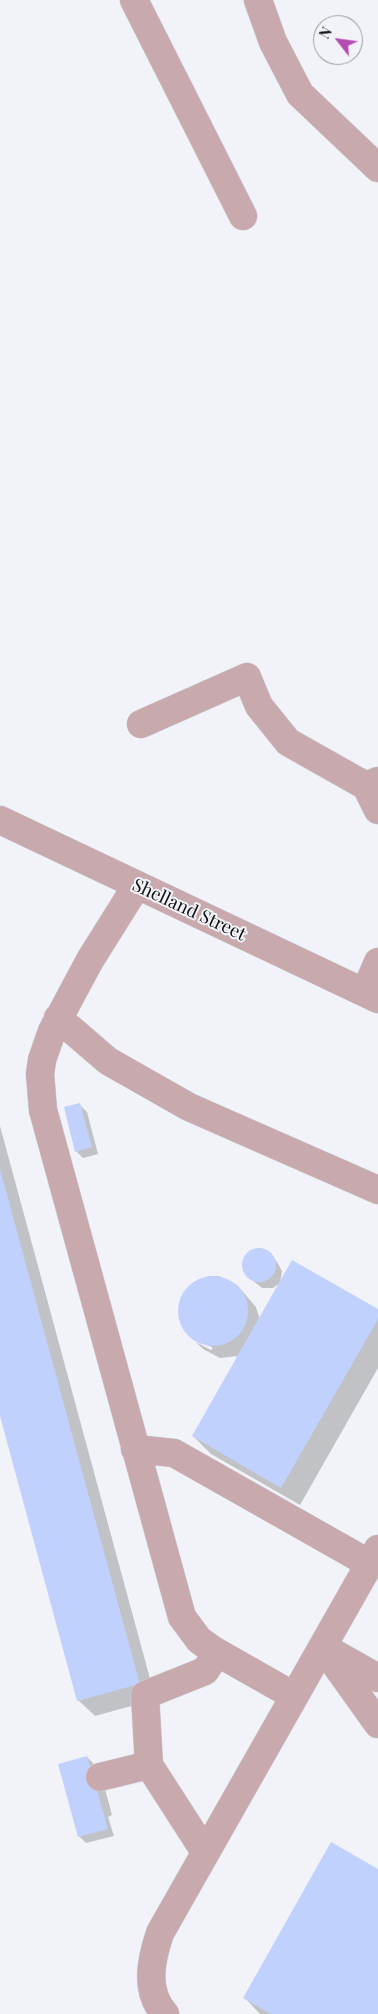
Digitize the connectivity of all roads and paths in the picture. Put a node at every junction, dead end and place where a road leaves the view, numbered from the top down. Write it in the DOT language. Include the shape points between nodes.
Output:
graph roads {
  1 [pos="134,0"];
  2 [pos="258,0"];
  3 [pos="378,168"];
  4 [pos="243,216"];
  5 [pos="141,724"];
  6 [pos="374,792"];
  7 [pos="0,820"];
  8 [pos="137,885"];
  9 [pos="378,962"];
  10 [pos="371,995"];
  11 [pos="58,1018"];
  12 [pos="378,1190"];
  13 [pos="135,1449"];
  14 [pos="374,1557"];
  15 [pos="322,1646"];
  16 [pos="217,1653"];
  17 [pos="378,1678"];
  18 [pos="294,1696"];
  19 [pos="378,1724"];
  20 [pos="149,1765"];
  21 [pos="100,1777"];
  22 [pos="205,1852"];
  23 [pos="165,2014"];
  1 -- 4 [label="street"];
  2 -- 3 [label="street" via="274,42 300,94"];
  5 -- 6 [label="street" via="247,677 259,706 288,742"];
  7 -- 8 [label="street, Shelland Street"];
  8 -- 10 [label="street, Shelland Street"];
  8 -- 11 [label="street"];
  9 -- 10 [label="street"];
  11 -- 12 [label="street" via="108,1061 189,1107"];
  11 -- 13 [label="street" via="42,1060 43,1110"];
  13 -- 14 [label="street" via="174,1453"];
  13 -- 16 [label="street" via="182,1617 198,1640"];
  14 -- 15 [label="street"];
  15 -- 17 [label="street"];
  15 -- 18 [label="street"];
  15 -- 19 [label="street"];
  16 -- 18 [label="street"];
  16 -- 20 [label="street" via="205,1672 145,1695"];
  18 -- 22 [label="street"];
  20 -- 21 [label="street"];
  20 -- 22 [label="street"];
  22 -- 23 [label="street" via="172,1908 153,1956 153,1996"];
}
